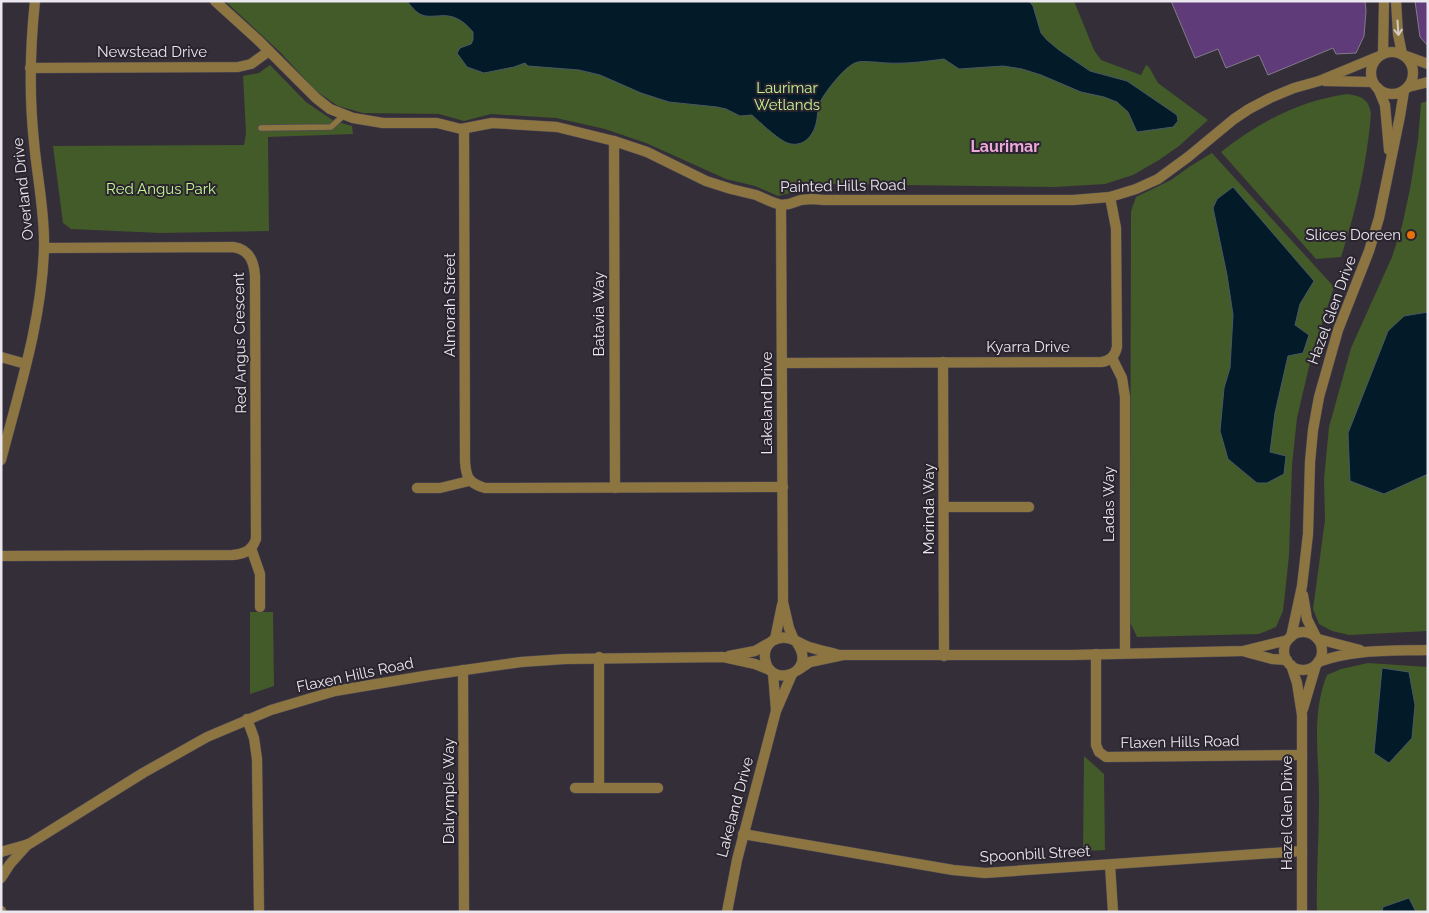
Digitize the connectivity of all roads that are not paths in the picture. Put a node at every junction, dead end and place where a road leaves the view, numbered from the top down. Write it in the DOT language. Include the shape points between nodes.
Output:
graph roads {
  1 [pos="35,1"];
  2 [pos="215,1"];
  3 [pos="1384,1"];
  4 [pos="1396,1"];
  5 [pos="269,51"];
  6 [pos="1380,55"];
  7 [pos="1404,55"];
  8 [pos="1428,64"];
  9 [pos="30,68"];
  10 [pos="1319,81"];
  11 [pos="1428,82"];
  12 [pos="1375,86"];
  13 [pos="1406,89"];
  14 [pos="344,115"];
  15 [pos="261,128"];
  16 [pos="464,129"];
  17 [pos="614,141"];
  18 [pos="1389,164"];
  19 [pos="1110,197"];
  20 [pos="781,204"];
  21 [pos="44,248"];
  22 [pos="1,357"];
  23 [pos="1112,358"];
  24 [pos="944,362"];
  25 [pos="26,364"];
  26 [pos="782,364"];
  27 [pos="1,460"];
  28 [pos="469,481"];
  29 [pos="782,487"];
  30 [pos="416,488"];
  31 [pos="615,488"];
  32 [pos="944,507"];
  33 [pos="1029,507"];
  34 [pos="251,548"];
  35 [pos="1,556"];
  36 [pos="1302,586"];
  37 [pos="783,602"];
  38 [pos="260,607"];
  39 [pos="1317,638"];
  40 [pos="1289,639"];
  41 [pos="772,641"];
  42 [pos="796,641"];
  43 [pos="1428,650"];
  44 [pos="1243,651"];
  45 [pos="1363,651"];
  46 [pos="1125,652"];
  47 [pos="1096,654"];
  48 [pos="842,655"];
  49 [pos="944,656"];
  50 [pos="723,657"];
  51 [pos="599,658"];
  52 [pos="1289,663"];
  53 [pos="1317,663"];
  54 [pos="463,670"];
  55 [pos="772,672"];
  56 [pos="795,672"];
  57 [pos="776,710"];
  58 [pos="1302,715"];
  59 [pos="247,719"];
  60 [pos="1302,755"];
  61 [pos="575,788"];
  62 [pos="600,788"];
  63 [pos="658,788"];
  64 [pos="743,834"];
  65 [pos="29,844"];
  66 [pos="1302,851"];
  67 [pos="1,852"];
  68 [pos="1110,865"];
  69 [pos="1,878"];
  70 [pos="258,912"];
  71 [pos="464,912"];
  72 [pos="727,912"];
  73 [pos="1113,912"];
  74 [pos="1302,912"];
  1 -- 9 [label="street, Overland Drive"];
  2 -- 5 [label="street, Painted Hills Road"];
  3 -- 6 [label="street"];
  4 -- 7 [label="street, one-way" via="1398,34"];
  5 -- 9 [label="street, Newstead Drive" via="252,64 238,67"];
  5 -- 14 [label="street, Painted Hills Road" via="316,98"];
  6 -- 7 [label="street" via="1396,51"];
  6 -- 10 [label="street, Painted Hills Road"];
  6 -- 12 [label="street" via="1371,70"];
  7 -- 8 [label="street"];
  7 -- 13 [label="street" via="1410,61 1413,74"];
  9 -- 21 [label="street, Overland Drive"];
  10 -- 12 [label="street, Painted Hills Road"];
  10 -- 19 [label="street, Painted Hills Road" via="1286,91 1249,109 1158,179"];
  11 -- 13 [label="street"];
  12 -- 13 [label="street" via="1390,94"];
  12 -- 18 [label="street, Hazel Glen Drive" via="1385,104"];
  13 -- 18 [label="street, Hazel Glen Drive"];
  14 -- 15 [label="lane" via="331,127"];
  14 -- 16 [label="street, Painted Hills Road" via="370,122 438,123"];
  16 -- 17 [label="street, Painted Hills Road" via="492,122 540,125"];
  16 -- 28 [label="street, Almorah Street" via="465,460"];
  17 -- 20 [label="street, Painted Hills Road" via="647,152 706,181"];
  17 -- 31 [label="street, Batavia Way"];
  18 -- 36 [label="street, Hazel Glen Drive" via="1379,218 1338,330 1319,397 1310,462 1308,534"];
  19 -- 20 [label="street, Painted Hills Road" via="1073,200 812,199"];
  19 -- 23 [label="street" via="1116,238 1116,347"];
  20 -- 26 [label="street, Lakeland Drive"];
  21 -- 25 [label="street, Overland Drive" via="38,304"];
  21 -- 34 [label="street, Red Angus Crescent" via="233,247 250,255 255,276 256,529 256,539"];
  22 -- 25 [label="street"];
  23 -- 24 [label="street, Kyarra Drive" via="1102,362"];
  23 -- 46 [label="street, Ladas Way" via="1122,378 1125,397"];
  24 -- 26 [label="street, Kyarra Drive"];
  24 -- 32 [label="street, Morinda Way"];
  25 -- 27 [label="street, Overland Drive"];
  26 -- 29 [label="street, Lakeland Drive"];
  28 -- 30 [label="street" via="440,488"];
  28 -- 31 [label="street" via="485,488"];
  29 -- 31 [label="street"];
  29 -- 37 [label="street, Lakeland Drive"];
  32 -- 33 [label="street"];
  32 -- 49 [label="street, Morinda Way"];
  34 -- 35 [label="street" via="232,555"];
  34 -- 38 [label="street" via="260,574"];
  36 -- 39 [label="street, Hazel Glen Drive" via="1307,619"];
  36 -- 40 [label="street, Hazel Glen Drive"];
  37 -- 41 [label="street, Lakeland Drive"];
  37 -- 42 [label="street, Lakeland Drive" via="789,628"];
  39 -- 40 [label="street" via="1306,632"];
  39 -- 45 [label="street"];
  39 -- 53 [label="street" via="1322,651"];
  40 -- 44 [label="street"];
  40 -- 52 [label="street" via="1284,650"];
  41 -- 42 [label="street" via="788,638"];
  41 -- 50 [label="street, Flaxen Hills Road" via="755,650"];
  41 -- 55 [label="street" via="765,660"];
  42 -- 48 [label="street"];
  42 -- 56 [label="street" via="803,659"];
  43 -- 45 [label="street"];
  44 -- 46 [label="street"];
  44 -- 52 [label="street"];
  45 -- 53 [label="street"];
  46 -- 47 [label="street"];
  47 -- 49 [label="street"];
  47 -- 60 [label="street, Flaxen Hills Road" via="1096,745 1106,757"];
  48 -- 49 [label="street"];
  48 -- 56 [label="street" via="810,662"];
  50 -- 51 [label="street, Flaxen Hills Road"];
  50 -- 55 [label="street, Flaxen Hills Road" via="755,664"];
  51 -- 54 [label="street, Flaxen Hills Road" via="521,662"];
  51 -- 62 [label="street"];
  52 -- 53 [label="street" via="1306,669"];
  52 -- 58 [label="street, Hazel Glen Drive" via="1297,683"];
  53 -- 58 [label="street, Hazel Glen Drive"];
  54 -- 59 [label="street, Flaxen Hills Road" via="335,691"];
  54 -- 71 [label="street, Dalrymple Way"];
  55 -- 56 [label="street" via="786,676"];
  55 -- 57 [label="street, Lakeland Drive"];
  56 -- 57 [label="street, Lakeland Drive"];
  57 -- 64 [label="street, Lakeland Drive"];
  58 -- 60 [label="street, Hazel Glen Drive"];
  59 -- 65 [label="street, Flaxen Hills Road" via="185,748"];
  59 -- 70 [label="street" via="257,759"];
  60 -- 66 [label="street, Hazel Glen Drive"];
  61 -- 62 [label="street"];
  62 -- 63 [label="street"];
  64 -- 68 [label="street, Spoonbill Street" via="977,873"];
  64 -- 72 [label="street, Lakeland Drive"];
  65 -- 67 [label="street, Flaxen Hills Road"];
  65 -- 69 [label="street, Flaxen Hills Road"];
  66 -- 68 [label="street, Spoonbill Street"];
  66 -- 74 [label="street, Hazel Glen Drive"];
  68 -- 73 [label="street"];
}
